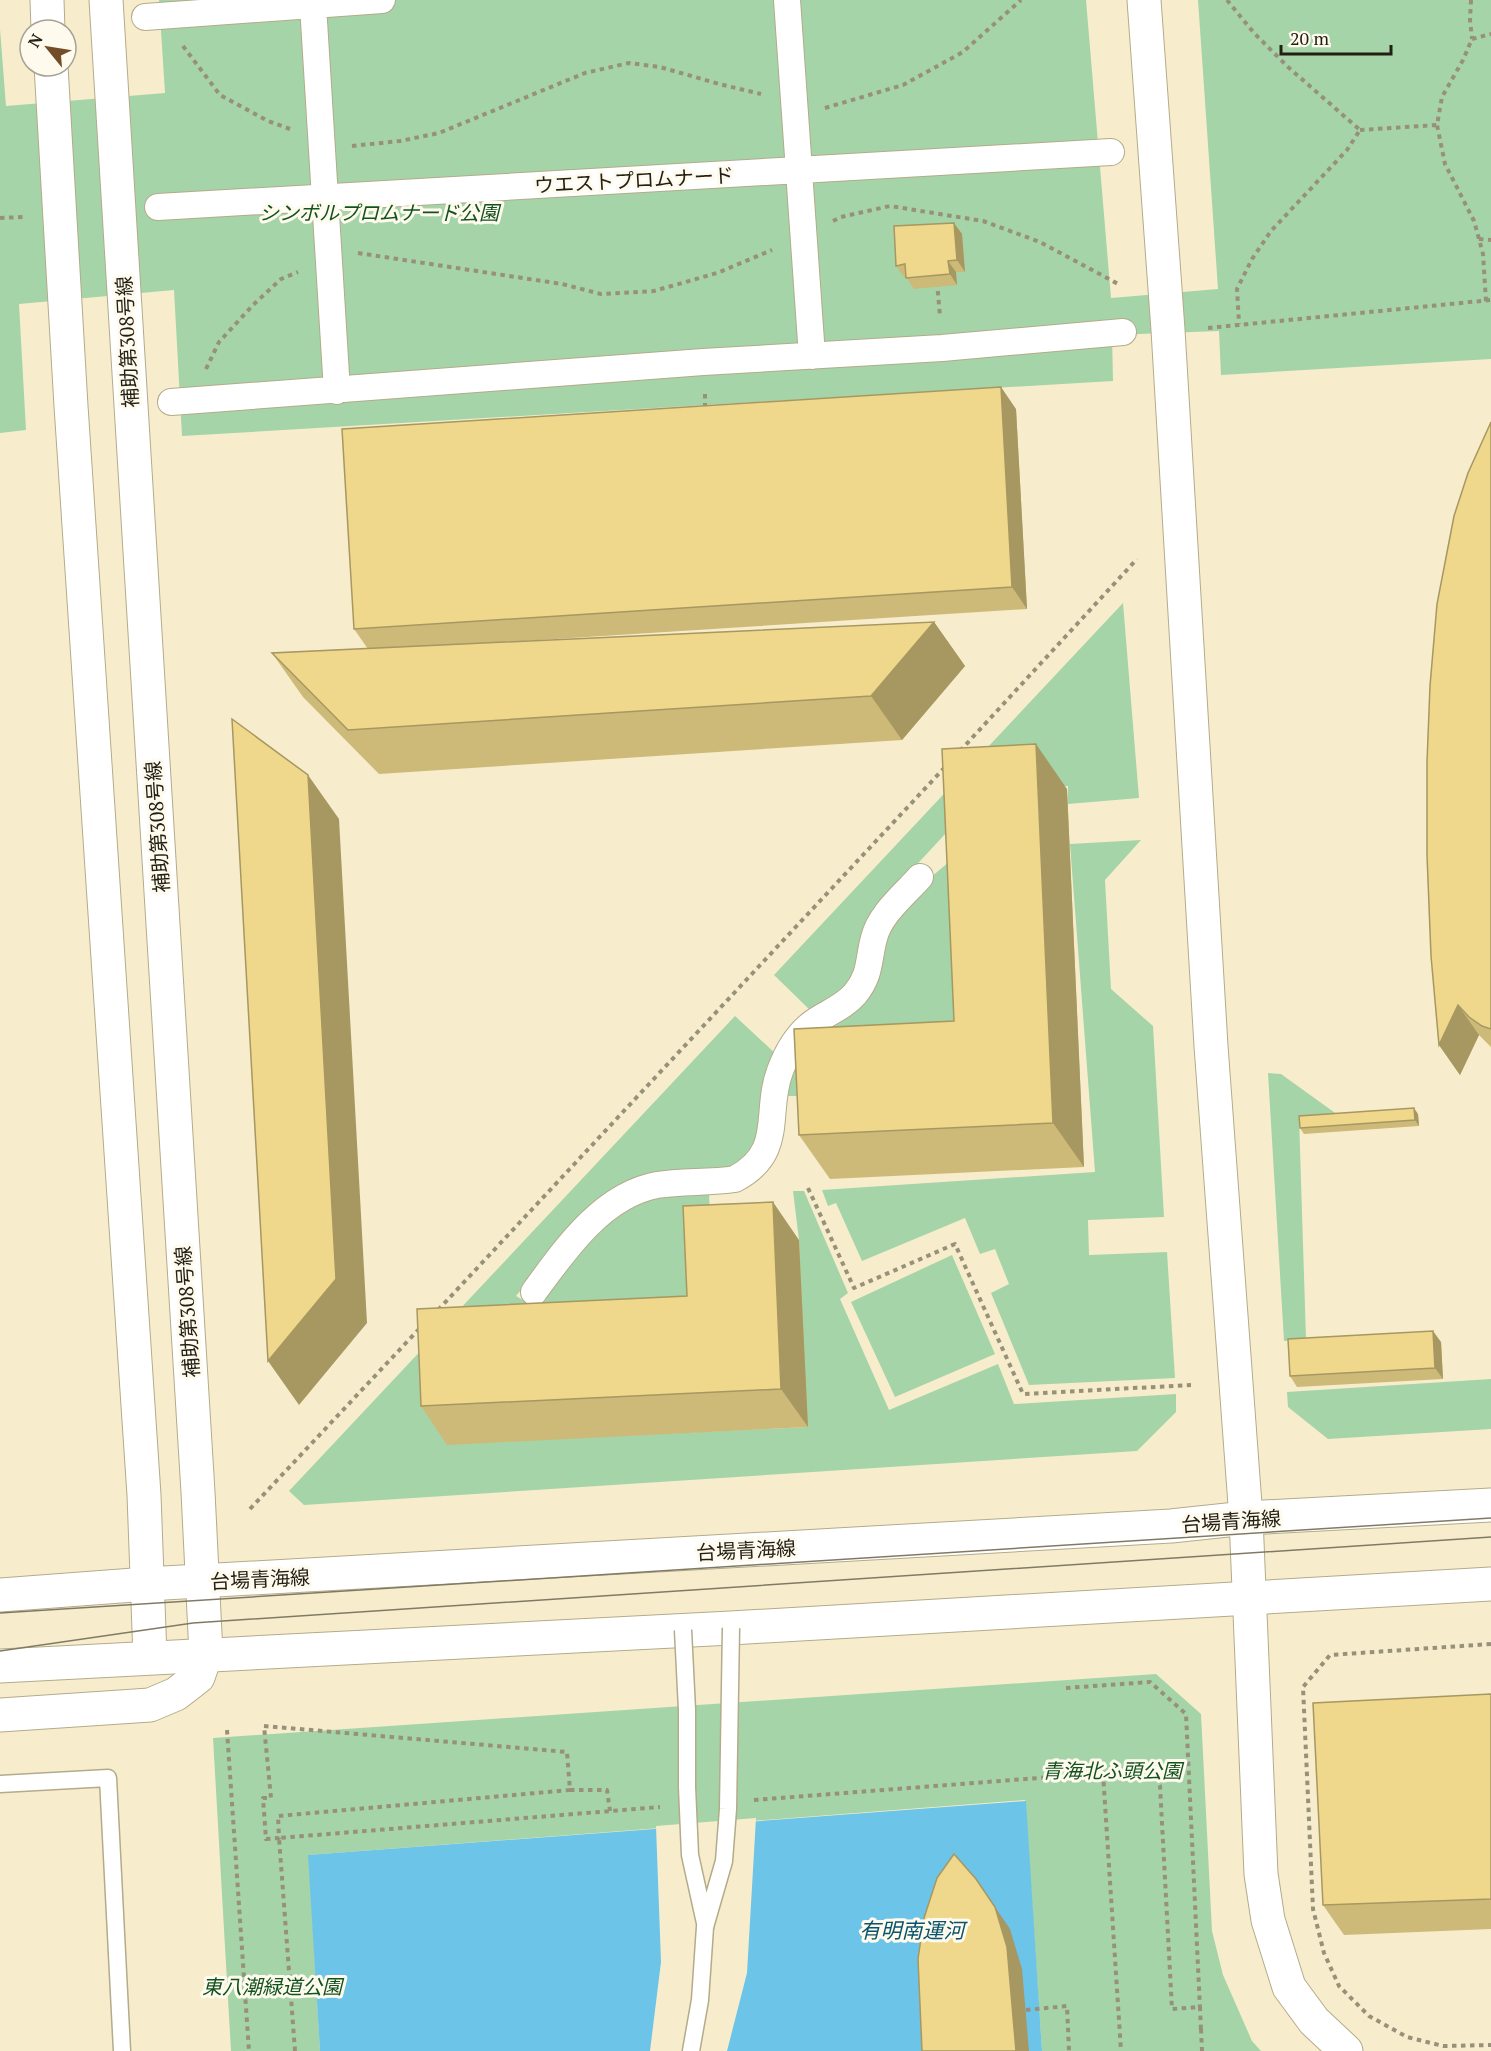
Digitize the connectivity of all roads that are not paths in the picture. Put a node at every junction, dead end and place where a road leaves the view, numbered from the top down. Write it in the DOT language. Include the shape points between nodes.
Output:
graph roads {
  1 [pos="47,0"];
  2 [pos="106,0"];
  3 [pos="382,0"];
  4 [pos="787,0"];
  5 [pos="1144,0"];
  6 [pos="313,5"];
  7 [pos="145,17"];
  8 [pos="48,18"];
  9 [pos="52,78"];
  10 [pos="1110,152"];
  11 [pos="800,170"];
  12 [pos="325,198"];
  13 [pos="158,207"];
  14 [pos="1124,332"];
  15 [pos="812,356"];
  16 [pos="337,391"];
  17 [pos="171,402"];
  18 [pos="920,877"];
  19 [pos="534,1292"];
  20 [pos="1491,1505"];
  21 [pos="1246,1518"];
  22 [pos="203,1582"];
  23 [pos="147,1584"];
  24 [pos="1491,1584"];
  25 [pos="0,1595"];
  26 [pos="1250,1598"];
  27 [pos="731,1628"];
  28 [pos="683,1630"];
  29 [pos="206,1654"];
  30 [pos="150,1657"];
  31 [pos="0,1666"];
  32 [pos="0,1715"];
  33 [pos="0,1784"];
  34 [pos="705,1927"];
  35 [pos="122,2051"];
  36 [pos="691,2051"];
  37 [pos="1347,2051"];
  1 -- 8 [label="street"];
  2 -- 22 [label="street, 補助第308号線"];
  3 -- 6 [label="street"];
  4 -- 11 [label="street"];
  5 -- 21 [label="street" via="1211,1046"];
  6 -- 7 [label="street"];
  6 -- 12 [label="street"];
  9 -- 23 [label="street" via="143,1471"];
  10 -- 11 [label="street, ウエストプロムナード"];
  11 -- 12 [label="street, ウエストプロムナード"];
  11 -- 15 [label="street"];
  12 -- 13 [label="street, ウエストプロムナード"];
  12 -- 16 [label="street"];
  14 -- 15 [label="street"];
  15 -- 16 [label="street"];
  16 -- 17 [label="street"];
  18 -- 19 [label="street" via="880,923 869,970 854,995 814,1022 791,1048 779,1072 768,1145 747,1173 735,1179 654,1186 621,1199 586,1228"];
  20 -- 21 [label="street, 台場青海線"];
  21 -- 22 [label="street, 台場青海線"];
  21 -- 26 [label="street"];
  22 -- 23 [label="street, 台場青海線"];
  22 -- 29 [label="street, 補助第308号線"];
  23 -- 25 [label="street, 台場青海線"];
  23 -- 30 [label="street"];
  24 -- 26 [label="street"];
  26 -- 27 [label="street"];
  26 -- 37 [label="street" via="1261,1874 1268,1920 1289,1987 1314,2021"];
  27 -- 28 [label="street"];
  27 -- 34 [label="lane, bridge" via="724,1861"];
  28 -- 29 [label="street"];
  28 -- 34 [label="lane, bridge" via="690,1855"];
  29 -- 30 [label="street"];
  29 -- 32 [label="street" via="198,1677 176,1694 150,1705"];
  30 -- 31 [label="street"];
  33 -- 35 [label="lane" via="108,1778"];
  34 -- 36 [label="lane" via="700,2000"];
}
